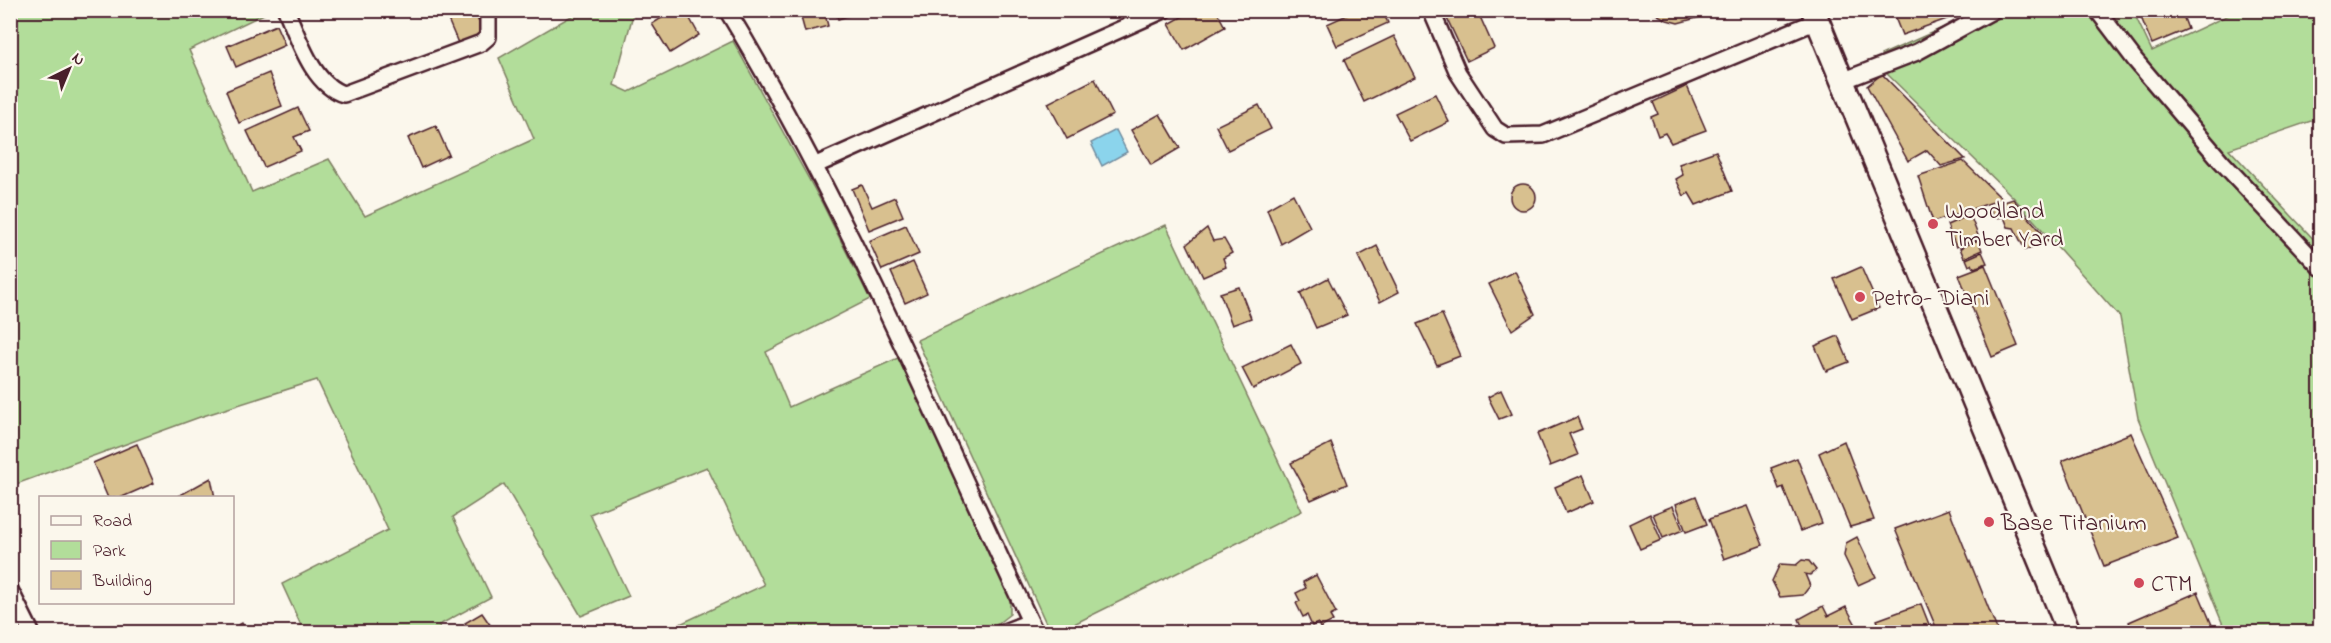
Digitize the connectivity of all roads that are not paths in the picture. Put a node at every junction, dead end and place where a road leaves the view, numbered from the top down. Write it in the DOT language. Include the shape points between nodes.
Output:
graph roads {
  1 [pos="286,10"];
  2 [pos="488,10"];
  3 [pos="727,10"];
  4 [pos="1164,10"];
  5 [pos="1431,10"];
  6 [pos="1994,10"];
  7 [pos="2097,10"];
  8 [pos="1815,16"];
  9 [pos="1842,81"];
  10 [pos="816,165"];
  11 [pos="2320,267"];
  12 [pos="10,590"];
  13 [pos="1033,627"];
  14 [pos="31,633"];
  15 [pos="1004,633"];
  16 [pos="2069,633"];
  1 -- 2 [label="street" via="315,71 331,88 344,94 481,43 488,37"];
  3 -- 10 [label="street"];
  4 -- 10 [label="street"];
  5 -- 8 [label="street" via="1458,73 1494,129 1506,136 1523,137 1543,135"];
  6 -- 9 [label="street" via="1917,52"];
  7 -- 11 [label="street" via="2214,153"];
  8 -- 9 [label="main road"];
  9 -- 16 [label="main road"];
  10 -- 13 [label="street" via="901,338"];
  12 -- 14 [label="street"];
  13 -- 15 [label="street"];
}
